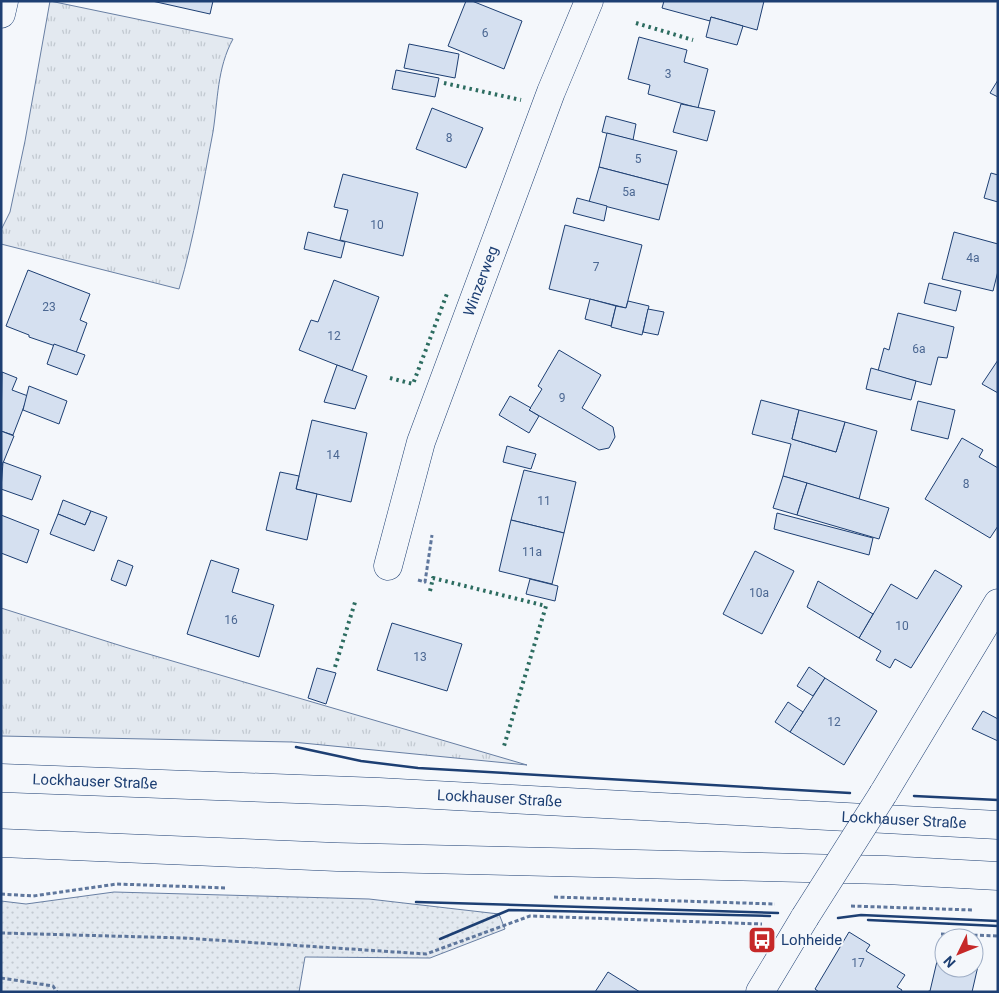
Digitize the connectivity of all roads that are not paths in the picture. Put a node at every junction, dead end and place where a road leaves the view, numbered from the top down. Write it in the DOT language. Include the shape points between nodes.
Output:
graph roads {
  1 [pos="4,1"];
  2 [pos="589,1"];
  3 [pos="1,14"];
  4 [pos="388,566"];
  5 [pos="998,603"];
  6 [pos="1,778"];
  7 [pos="998,824"];
  8 [pos="1,843"];
  9 [pos="998,876"];
  10 [pos="760,992"];
  1 -- 3 [label="main road"];
  2 -- 4 [label="main road, Winzerweg" via="551,92 420,442"];
  5 -- 10 [label="main road, bridge"];
  6 -- 7 [label="main road, Lockhauser Straße" via="379,792"];
  8 -- 9 [label="main road" via="336,857 886,870"];
}
